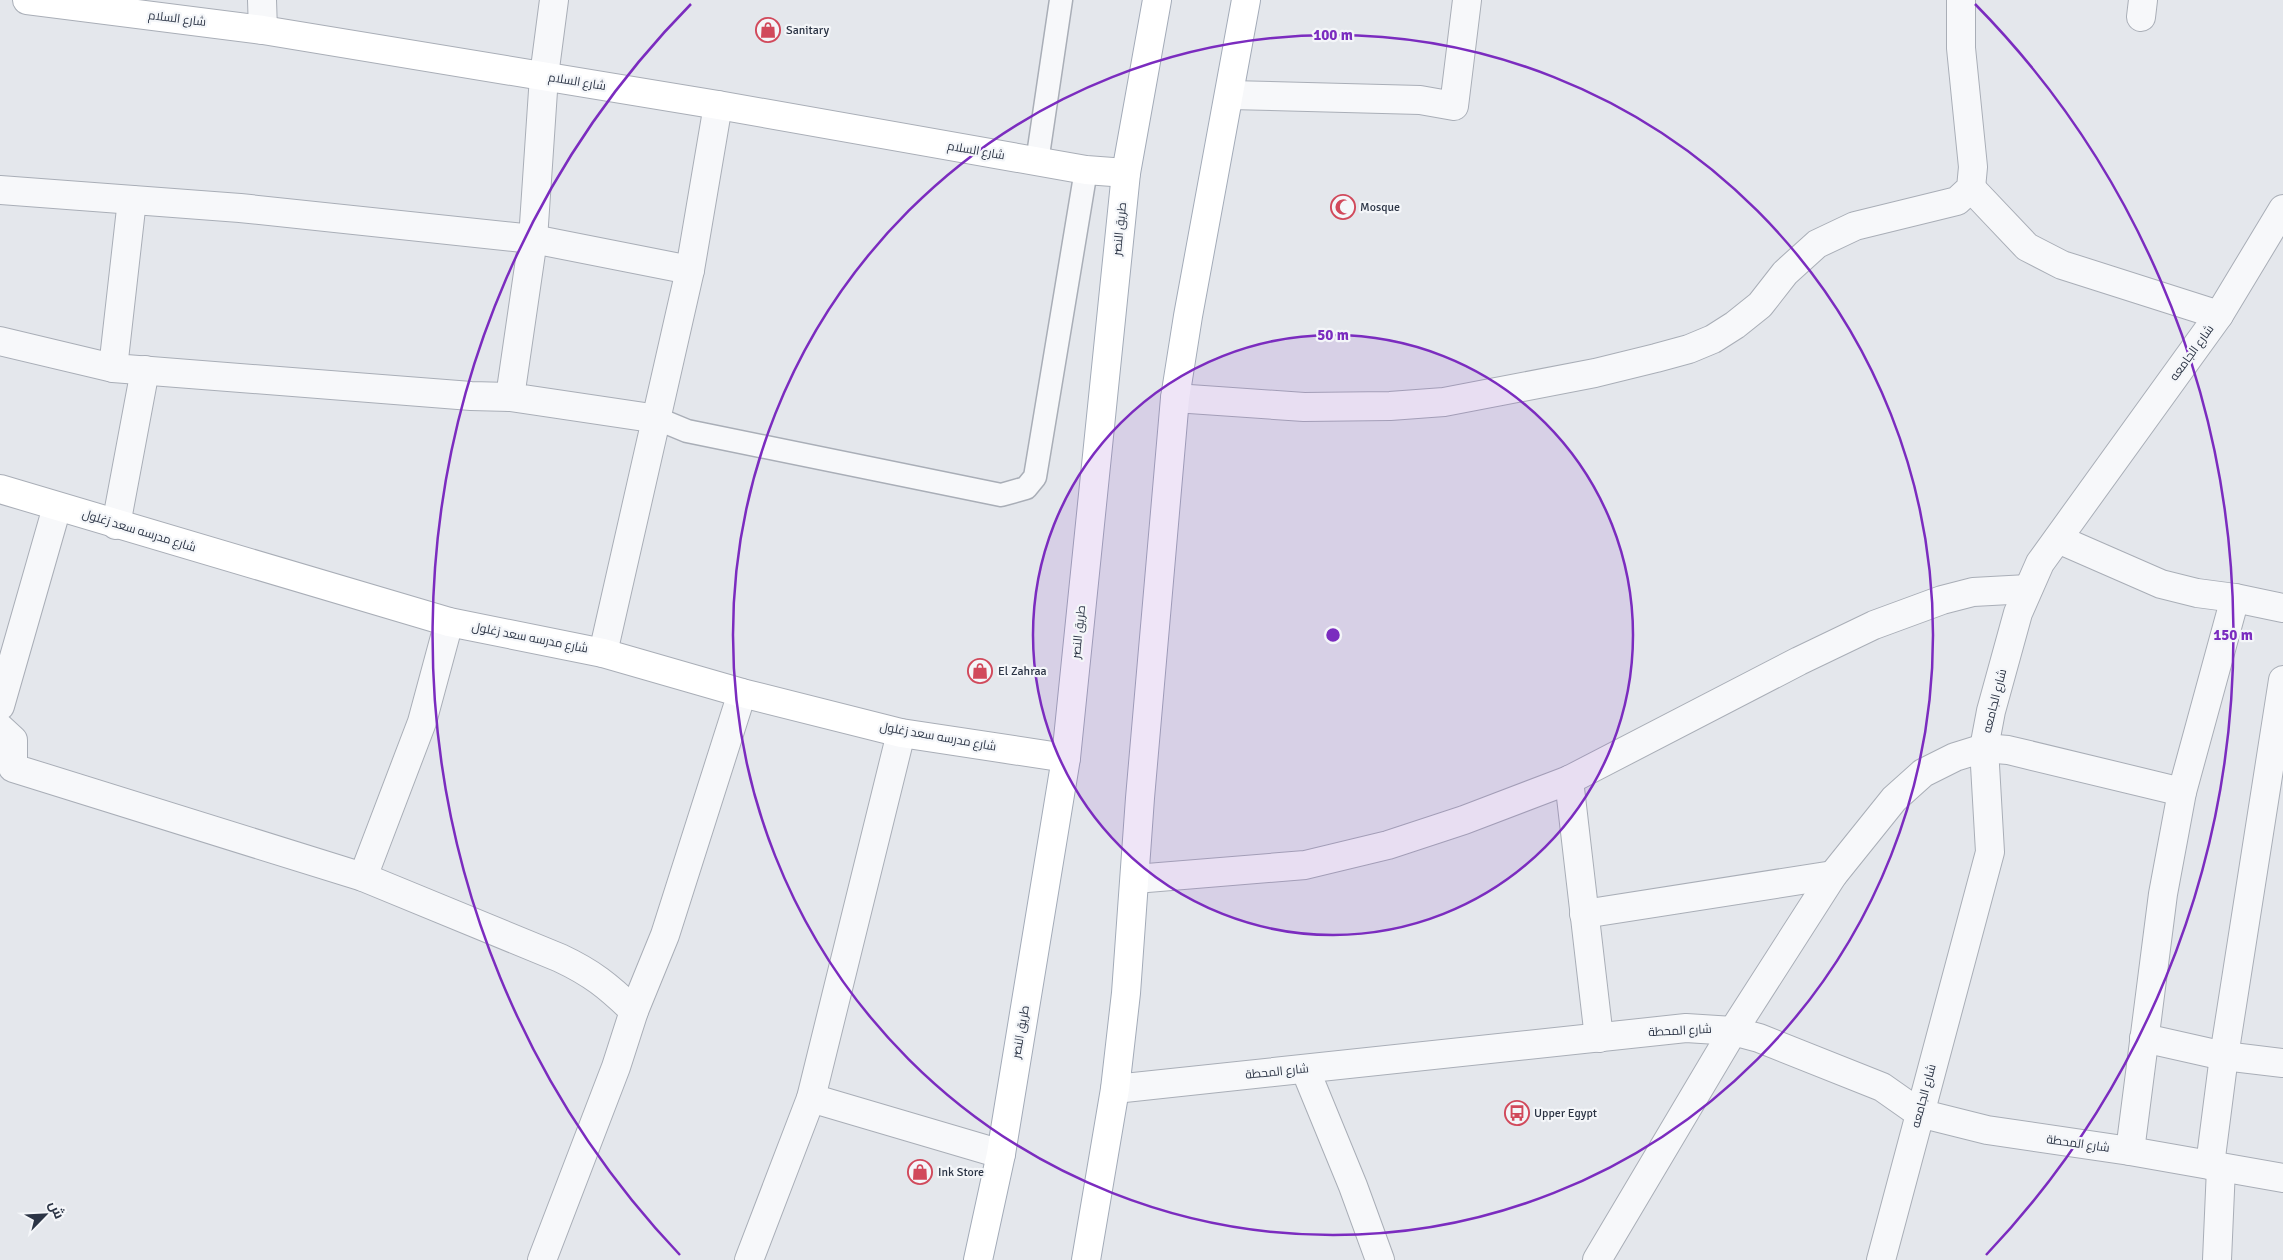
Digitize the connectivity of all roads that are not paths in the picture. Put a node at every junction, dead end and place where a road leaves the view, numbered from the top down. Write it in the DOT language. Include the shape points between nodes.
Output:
graph roads {
  1 [pos="30,0"];
  2 [pos="262,0"];
  3 [pos="554,0"];
  4 [pos="1061,0"];
  5 [pos="1157,0"];
  6 [pos="1246,0"];
  7 [pos="1467,0"];
  8 [pos="1961,0"];
  9 [pos="263,30"];
  10 [pos="544,76"];
  11 [pos="1230,95"];
  12 [pos="718,105"];
  13 [pos="1037,162"];
  14 [pos="1086,170"];
  15 [pos="1126,173"];
  16 [pos="1971,188"];
  17 [pos="0,190"];
  18 [pos="132,200"];
  19 [pos="2283,209"];
  20 [pos="533,239"];
  21 [pos="690,270"];
  22 [pos="2219,315"];
  23 [pos="0,341"];
  24 [pos="113,368"];
  25 [pos="145,370"];
  26 [pos="510,397"];
  27 [pos="1175,398"];
  28 [pos="658,419"];
  29 [pos="0,489"];
  30 [pos="57,507"];
  31 [pos="116,525"];
  32 [pos="2058,539"];
  33 [pos="2028,588"];
  34 [pos="2235,598"];
  35 [pos="2283,608"];
  36 [pos="449,622"];
  37 [pos="603,653"];
  38 [pos="2283,680"];
  39 [pos="742,692"];
  40 [pos="0,706"];
  41 [pos="0,728"];
  42 [pos="902,733"];
  43 [pos="1984,748"];
  44 [pos="1066,758"];
  45 [pos="1569,780"];
  46 [pos="2182,792"];
  47 [pos="1833,875"];
  48 [pos="363,877"];
  49 [pos="1135,879"];
  50 [pos="1584,914"];
  51 [pos="634,1011"];
  52 [pos="1733,1031"];
  53 [pos="1598,1038"];
  54 [pos="2144,1038"];
  55 [pos="2224,1056"];
  56 [pos="2283,1063"];
  57 [pos="1305,1069"];
  58 [pos="1114,1089"];
  59 [pos="811,1098"];
  60 [pos="1919,1113"];
  61 [pos="2130,1151"];
  62 [pos="1001,1154"];
  63 [pos="2216,1166"];
  64 [pos="2283,1178"];
  65 [pos="542,1260"];
  66 [pos="749,1260"];
  67 [pos="978,1260"];
  68 [pos="1086,1260"];
  69 [pos="1380,1260"];
  70 [pos="1597,1260"];
  71 [pos="1881,1260"];
  72 [pos="2217,1260"];
  1 -- 9 [label="main road, شارع السلام"];
  2 -- 9 [label="street"];
  3 -- 10 [label="street"];
  4 -- 13 [label="lane"];
  5 -- 15 [label="main road, طريق النصر"];
  6 -- 11 [label="main road"];
  7 -- 11 [label="street" via="1454,106 1420,100"];
  8 -- 16 [label="street" via="1973,167"];
  9 -- 10 [label="main road, شارع السلام"];
  10 -- 12 [label="main road, شارع السلام"];
  10 -- 20 [label="street"];
  11 -- 27 [label="main road"];
  12 -- 13 [label="main road, شارع السلام"];
  12 -- 21 [label="street"];
  13 -- 14 [label="main road, شارع السلام"];
  14 -- 15 [label="main road, شارع السلام"];
  14 -- 28 [label="lane" via="1035,477 1026,488 1001,495 687,431"];
  15 -- 44 [label="main road, طريق النصر"];
  16 -- 22 [label="street" via="2027,247 2062,265"];
  16 -- 27 [label="street" via="1957,201 1855,226 1817,244 1785,273 1760,305 1736,324 1713,339 1656,358 1444,402 1304,407"];
  17 -- 18 [label="street"];
  18 -- 20 [label="street"];
  18 -- 24 [label="street"];
  19 -- 22 [label="street, شارع الجامعه"];
  20 -- 21 [label="street"];
  20 -- 26 [label="street"];
  21 -- 28 [label="street"];
  22 -- 32 [label="street, شارع الجامعه"];
  23 -- 24 [label="street"];
  24 -- 25 [label="street"];
  25 -- 26 [label="street"];
  25 -- 31 [label="street"];
  26 -- 28 [label="street"];
  27 -- 49 [label="main road"];
  28 -- 37 [label="street"];
  29 -- 30 [label="main road, شارع مدرسه سعد زغلول"];
  30 -- 31 [label="main road, شارع مدرسه سعد زغلول"];
  30 -- 40 [label="street"];
  31 -- 36 [label="main road, شارع مدرسه سعد زغلول"];
  32 -- 33 [label="street, شارع الجامعه" via="2040,563"];
  32 -- 34 [label="street" via="2162,584"];
  33 -- 43 [label="street, شارع الجامعه" via="1991,711"];
  33 -- 45 [label="street" via="1972,592 1874,625"];
  34 -- 35 [label="street"];
  34 -- 46 [label="street"];
  36 -- 37 [label="main road, شارع مدرسه سعد زغلول"];
  36 -- 48 [label="street" via="422,722"];
  37 -- 39 [label="main road, شارع مدرسه سعد زغلول"];
  38 -- 55 [label="street"];
  39 -- 42 [label="main road, شارع مدرسه سعد زغلول"];
  39 -- 51 [label="street" via="666,935"];
  41 -- 48 [label="street" via="13,740 13,768"];
  42 -- 44 [label="main road, شارع مدرسه سعد زغلول"];
  42 -- 59 [label="street"];
  43 -- 46 [label="street" via="2008,750"];
  43 -- 47 [label="street" via="1955,757 1923,773 1894,799"];
  43 -- 60 [label="street, شارع الجامعه" via="1990,852"];
  44 -- 62 [label="main road, طريق النصر"];
  45 -- 49 [label="street" via="1388,845 1305,865"];
  45 -- 50 [label="street"];
  46 -- 54 [label="street" via="2163,894"];
  47 -- 50 [label="street"];
  47 -- 52 [label="street"];
  48 -- 51 [label="street" via="582,969 608,986"];
  49 -- 58 [label="main road"];
  50 -- 53 [label="street"];
  51 -- 65 [label="street" via="616,1067"];
  52 -- 53 [label="street, شارع المحطة" via="1686,1028"];
  52 -- 60 [label="street, شارع المحطة" via="1759,1038 1882,1087"];
  52 -- 70 [label="street"];
  53 -- 57 [label="street, شارع المحطة"];
  54 -- 55 [label="street"];
  54 -- 61 [label="street"];
  55 -- 56 [label="street"];
  55 -- 63 [label="street"];
  57 -- 58 [label="street, شارع المحطة"];
  57 -- 69 [label="street"];
  58 -- 68 [label="main road"];
  59 -- 62 [label="street"];
  59 -- 66 [label="street"];
  60 -- 61 [label="street, شارع المحطة" via="1986,1130"];
  60 -- 71 [label="street, شارع الجامعه"];
  61 -- 63 [label="street, شارع المحطة"];
  62 -- 67 [label="main road, طريق النصر"];
  63 -- 64 [label="street, شارع المحطة"];
  63 -- 72 [label="street"];
}
